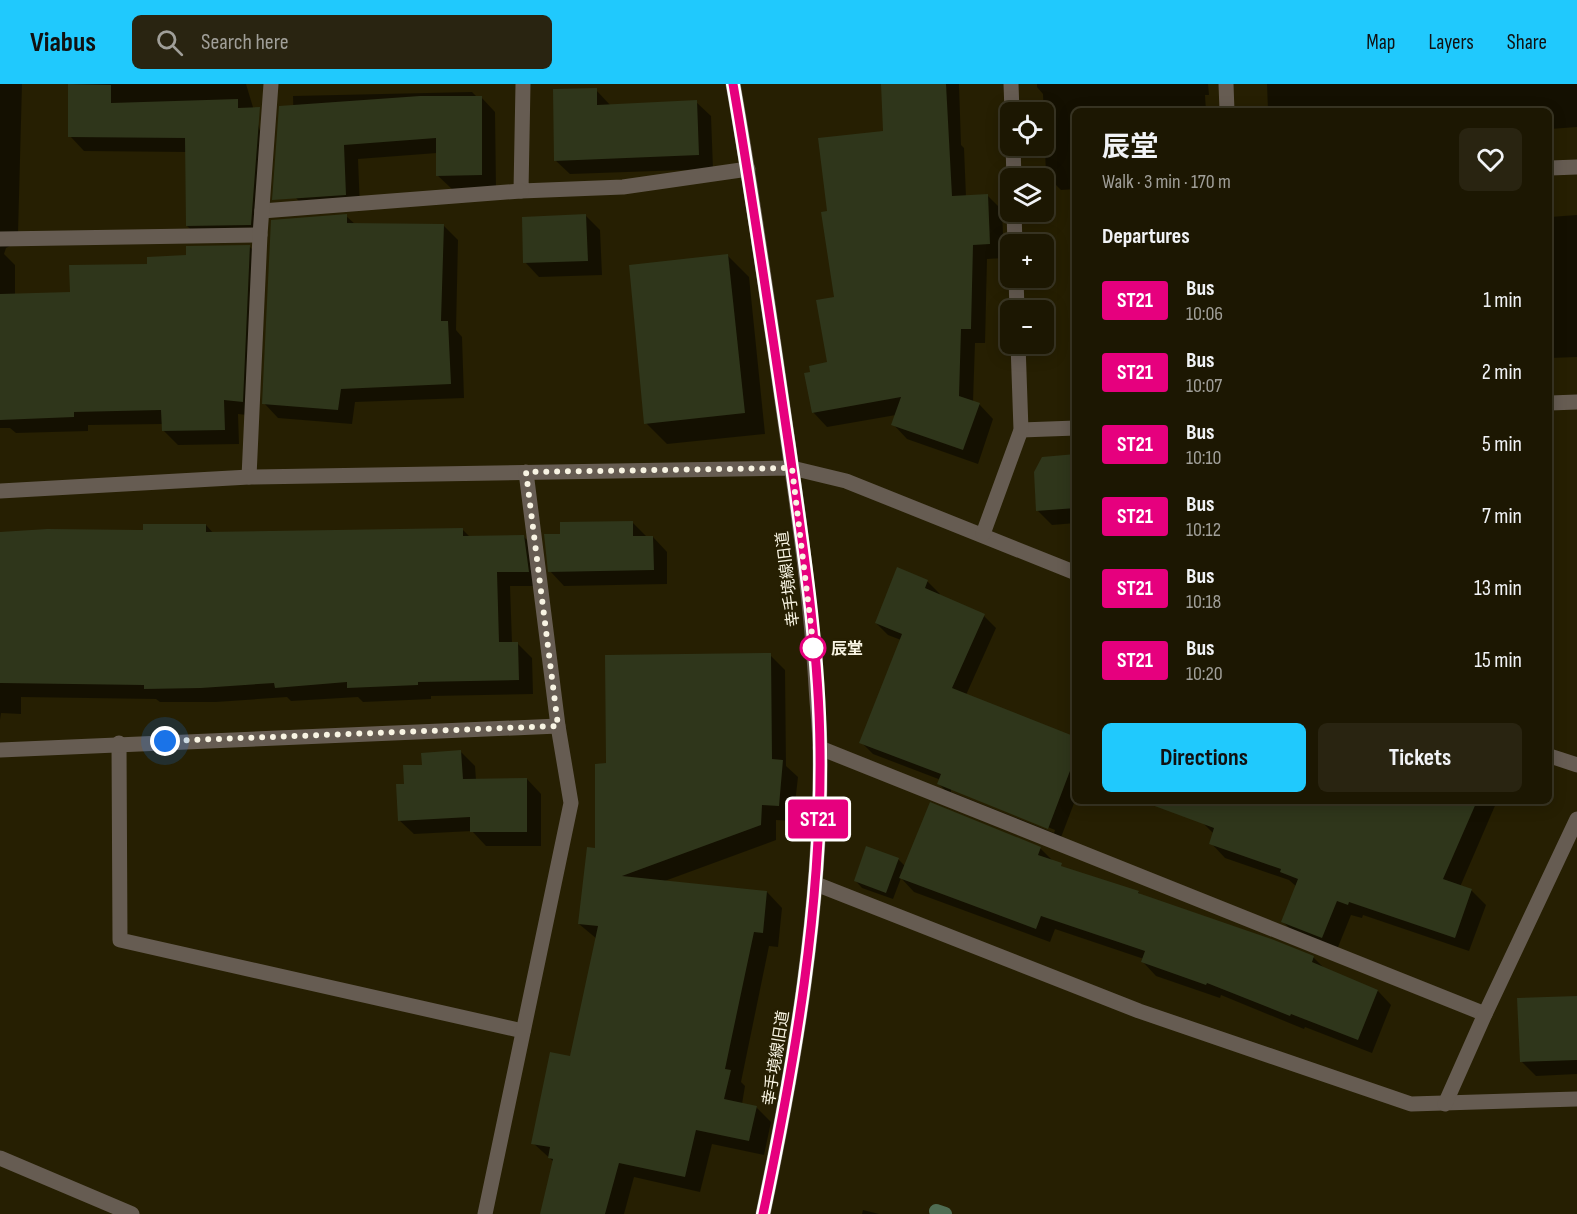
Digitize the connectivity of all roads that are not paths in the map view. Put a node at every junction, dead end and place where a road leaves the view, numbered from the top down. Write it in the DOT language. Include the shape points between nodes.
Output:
graph roads {
  1 [pos="271,84"];
  2 [pos="523,84"];
  3 [pos="733,84"];
  4 [pos="1011,84"];
  5 [pos="1226,84"];
  6 [pos="1012,102"];
  7 [pos="1227,108"];
  8 [pos="1577,167"];
  9 [pos="1552,168"];
  10 [pos="748,169"];
  11 [pos="521,191"];
  12 [pos="261,210"];
  13 [pos="260,235"];
  14 [pos="0,239"];
  15 [pos="1018,354"];
  16 [pos="1577,402"];
  17 [pos="1552,404"];
  18 [pos="1072,428"];
  19 [pos="1021,430"];
  20 [pos="792,468"];
  21 [pos="526,472"];
  22 [pos="249,477"];
  23 [pos="0,491"];
  24 [pos="983,534"];
  25 [pos="1072,571"];
  26 [pos="558,726"];
  27 [pos="119,743"];
  28 [pos="820,748"];
  29 [pos="0,750"];
  30 [pos="1552,757"];
  31 [pos="1577,765"];
  32 [pos="1577,819"];
  33 [pos="816,884"];
  34 [pos="1485,1014"];
  35 [pos="523,1031"];
  36 [pos="1577,1099"];
  37 [pos="1445,1104"];
  38 [pos="0,1158"];
  39 [pos="132,1214"];
  40 [pos="485,1214"];
  41 [pos="763,1214"];
  1 -- 12 [label="street"];
  2 -- 11 [label="street"];
  3 -- 10 [label="street, 幸手境線旧道"];
  4 -- 6 [label="street"];
  5 -- 7 [label="street"];
  8 -- 9 [label="street"];
  10 -- 11 [label="street" via="623,187"];
  10 -- 20 [label="street, 幸手境線旧道"];
  11 -- 12 [label="street"];
  12 -- 13 [label="street"];
  13 -- 14 [label="street"];
  13 -- 22 [label="street"];
  15 -- 19 [label="street"];
  16 -- 17 [label="street"];
  18 -- 19 [label="street"];
  19 -- 24 [label="street"];
  20 -- 21 [label="street"];
  20 -- 24 [label="street" via="846,480"];
  20 -- 28 [label="street, 幸手境線旧道" via="814,651"];
  21 -- 22 [label="street"];
  21 -- 26 [label="street"];
  22 -- 23 [label="street"];
  24 -- 25 [label="street"];
  26 -- 27 [label="street"];
  26 -- 35 [label="street" via="571,803"];
  27 -- 29 [label="street"];
  27 -- 35 [label="street" via="120,940"];
  28 -- 33 [label="street, 幸手境線旧道"];
  28 -- 34 [label="street"];
  30 -- 31 [label="street"];
  32 -- 34 [label="street"];
  33 -- 37 [label="street" via="1139,1011 1412,1104"];
  33 -- 41 [label="street, 幸手境線旧道" via="801,1007"];
  34 -- 37 [label="street"];
  35 -- 40 [label="street"];
  36 -- 37 [label="street"];
  38 -- 39 [label="street"];
}
